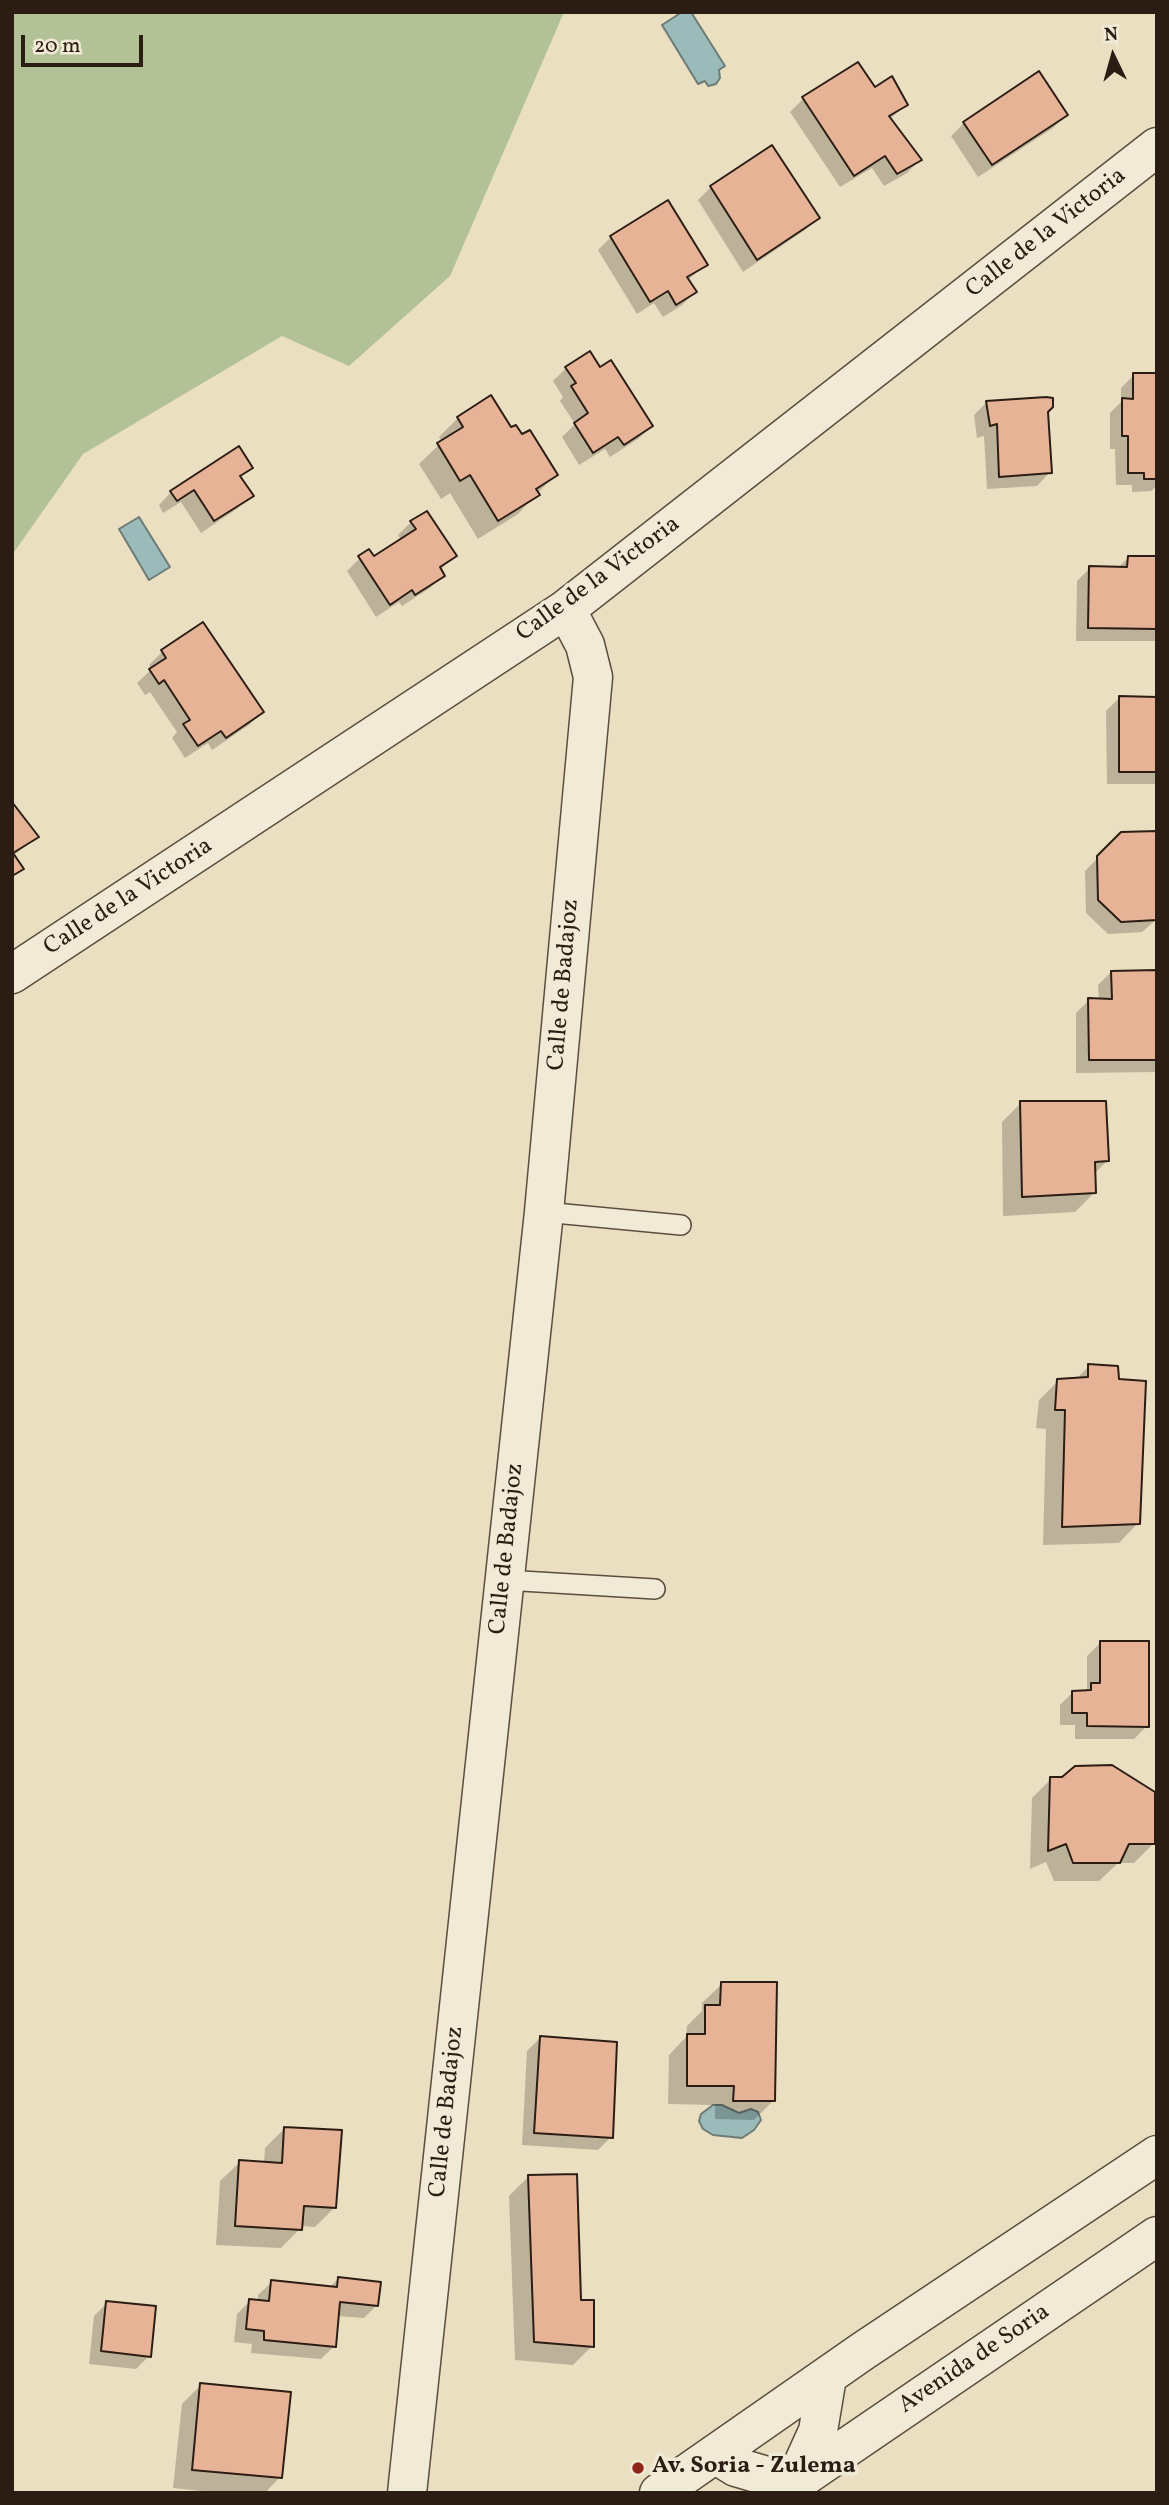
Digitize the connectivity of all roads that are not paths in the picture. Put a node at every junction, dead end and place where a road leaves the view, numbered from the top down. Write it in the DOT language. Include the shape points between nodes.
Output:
graph roads {
  1 [pos="1157,147"];
  2 [pos="566,609"];
  3 [pos="12,974"];
  4 [pos="544,1212"];
  5 [pos="681,1225"];
  6 [pos="505,1580"];
  7 [pos="655,1589"];
  8 [pos="1157,2155"];
  9 [pos="1157,2236"];
  10 [pos="827,2377"];
  11 [pos="715,2454"];
  12 [pos="789,2490"];
  13 [pos="407,2493"];
  14 [pos="659,2493"];
  1 -- 2 [label="street, Calle de la Victoria"];
  2 -- 3 [label="street, Calle de la Victoria"];
  2 -- 4 [label="street, Calle de Badajoz" via="593,677"];
  4 -- 5 [label="lane"];
  4 -- 6 [label="street, Calle de Badajoz"];
  6 -- 7 [label="lane"];
  6 -- 13 [label="street, Calle de Badajoz"];
  8 -- 10 [label="street"];
  9 -- 12 [label="street, Avenida de Soria"];
  10 -- 11 [label="street"];
  10 -- 12 [label="street" via="818,2431"];
  11 -- 12 [label="street"];
  11 -- 14 [label="street"];
}
